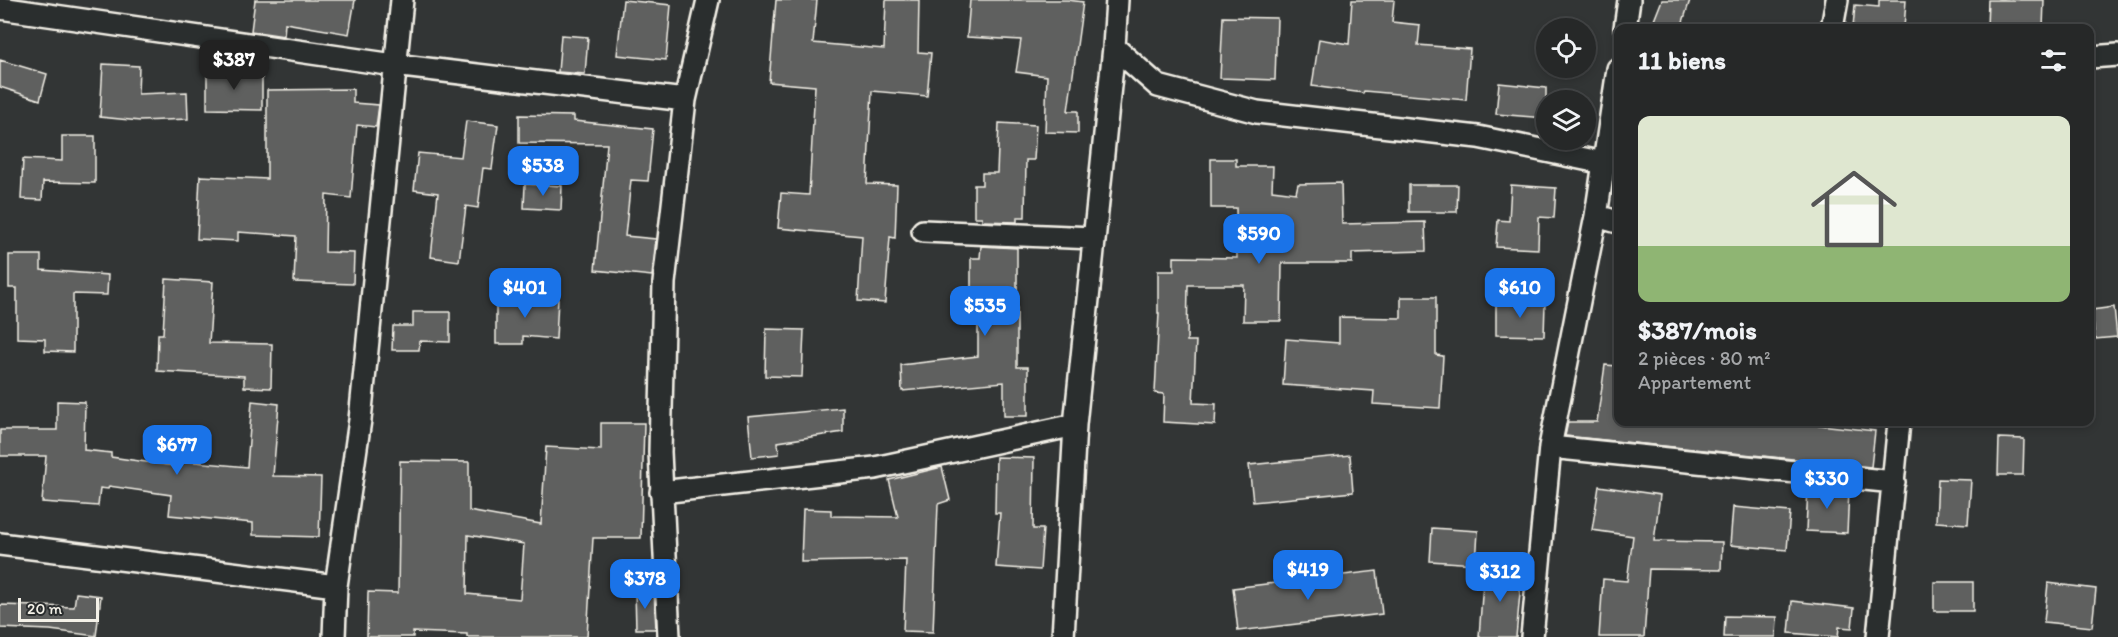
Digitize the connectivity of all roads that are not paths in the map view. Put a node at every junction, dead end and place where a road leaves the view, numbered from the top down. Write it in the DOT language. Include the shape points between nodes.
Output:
graph roads {
  1 [pos="402,0"];
  2 [pos="708,0"];
  3 [pos="1117,0"];
  4 [pos="1629,0"];
  5 [pos="1837,0"];
  6 [pos="0,8"];
  7 [pos="1626,24"];
  8 [pos="1833,24"];
  9 [pos="1114,47"];
  10 [pos="2118,55"];
  11 [pos="2094,57"];
  12 [pos="394,65"];
  13 [pos="1614,96"];
  14 [pos="685,100"];
  15 [pos="1604,163"];
  16 [pos="1596,216"];
  17 [pos="1614,221"];
  18 [pos="923,231"];
  19 [pos="1094,238"];
  20 [pos="1075,425"];
  21 [pos="1899,426"];
  22 [pos="1550,447"];
  23 [pos="1894,482"];
  24 [pos="661,492"];
  25 [pos="0,544"];
  26 [pos="336,586"];
  27 [pos="334,637"];
  28 [pos="669,637"];
  29 [pos="1063,637"];
  30 [pos="1532,637"];
  31 [pos="1878,637"];
  1 -- 12 [label="street"];
  2 -- 14 [label="street"];
  3 -- 9 [label="street"];
  4 -- 7 [label="street"];
  5 -- 8 [label="street"];
  6 -- 12 [label="street"];
  9 -- 15 [label="street" via="1158,86 1257,112 1478,137"];
  9 -- 19 [label="street"];
  10 -- 11 [label="street"];
  12 -- 14 [label="street"];
  12 -- 26 [label="street" via="360,420"];
  13 -- 15 [label="street"];
  14 -- 24 [label="street" via="664,284"];
  15 -- 16 [label="street"];
  16 -- 17 [label="street"];
  16 -- 22 [label="street"];
  18 -- 19 [label="street"];
  19 -- 20 [label="street"];
  20 -- 24 [label="street" via="875,468"];
  20 -- 29 [label="street"];
  21 -- 23 [label="street"];
  22 -- 23 [label="street"];
  22 -- 30 [label="street"];
  23 -- 31 [label="street"];
  24 -- 28 [label="street"];
  25 -- 26 [label="street"];
  26 -- 27 [label="street"];
}
